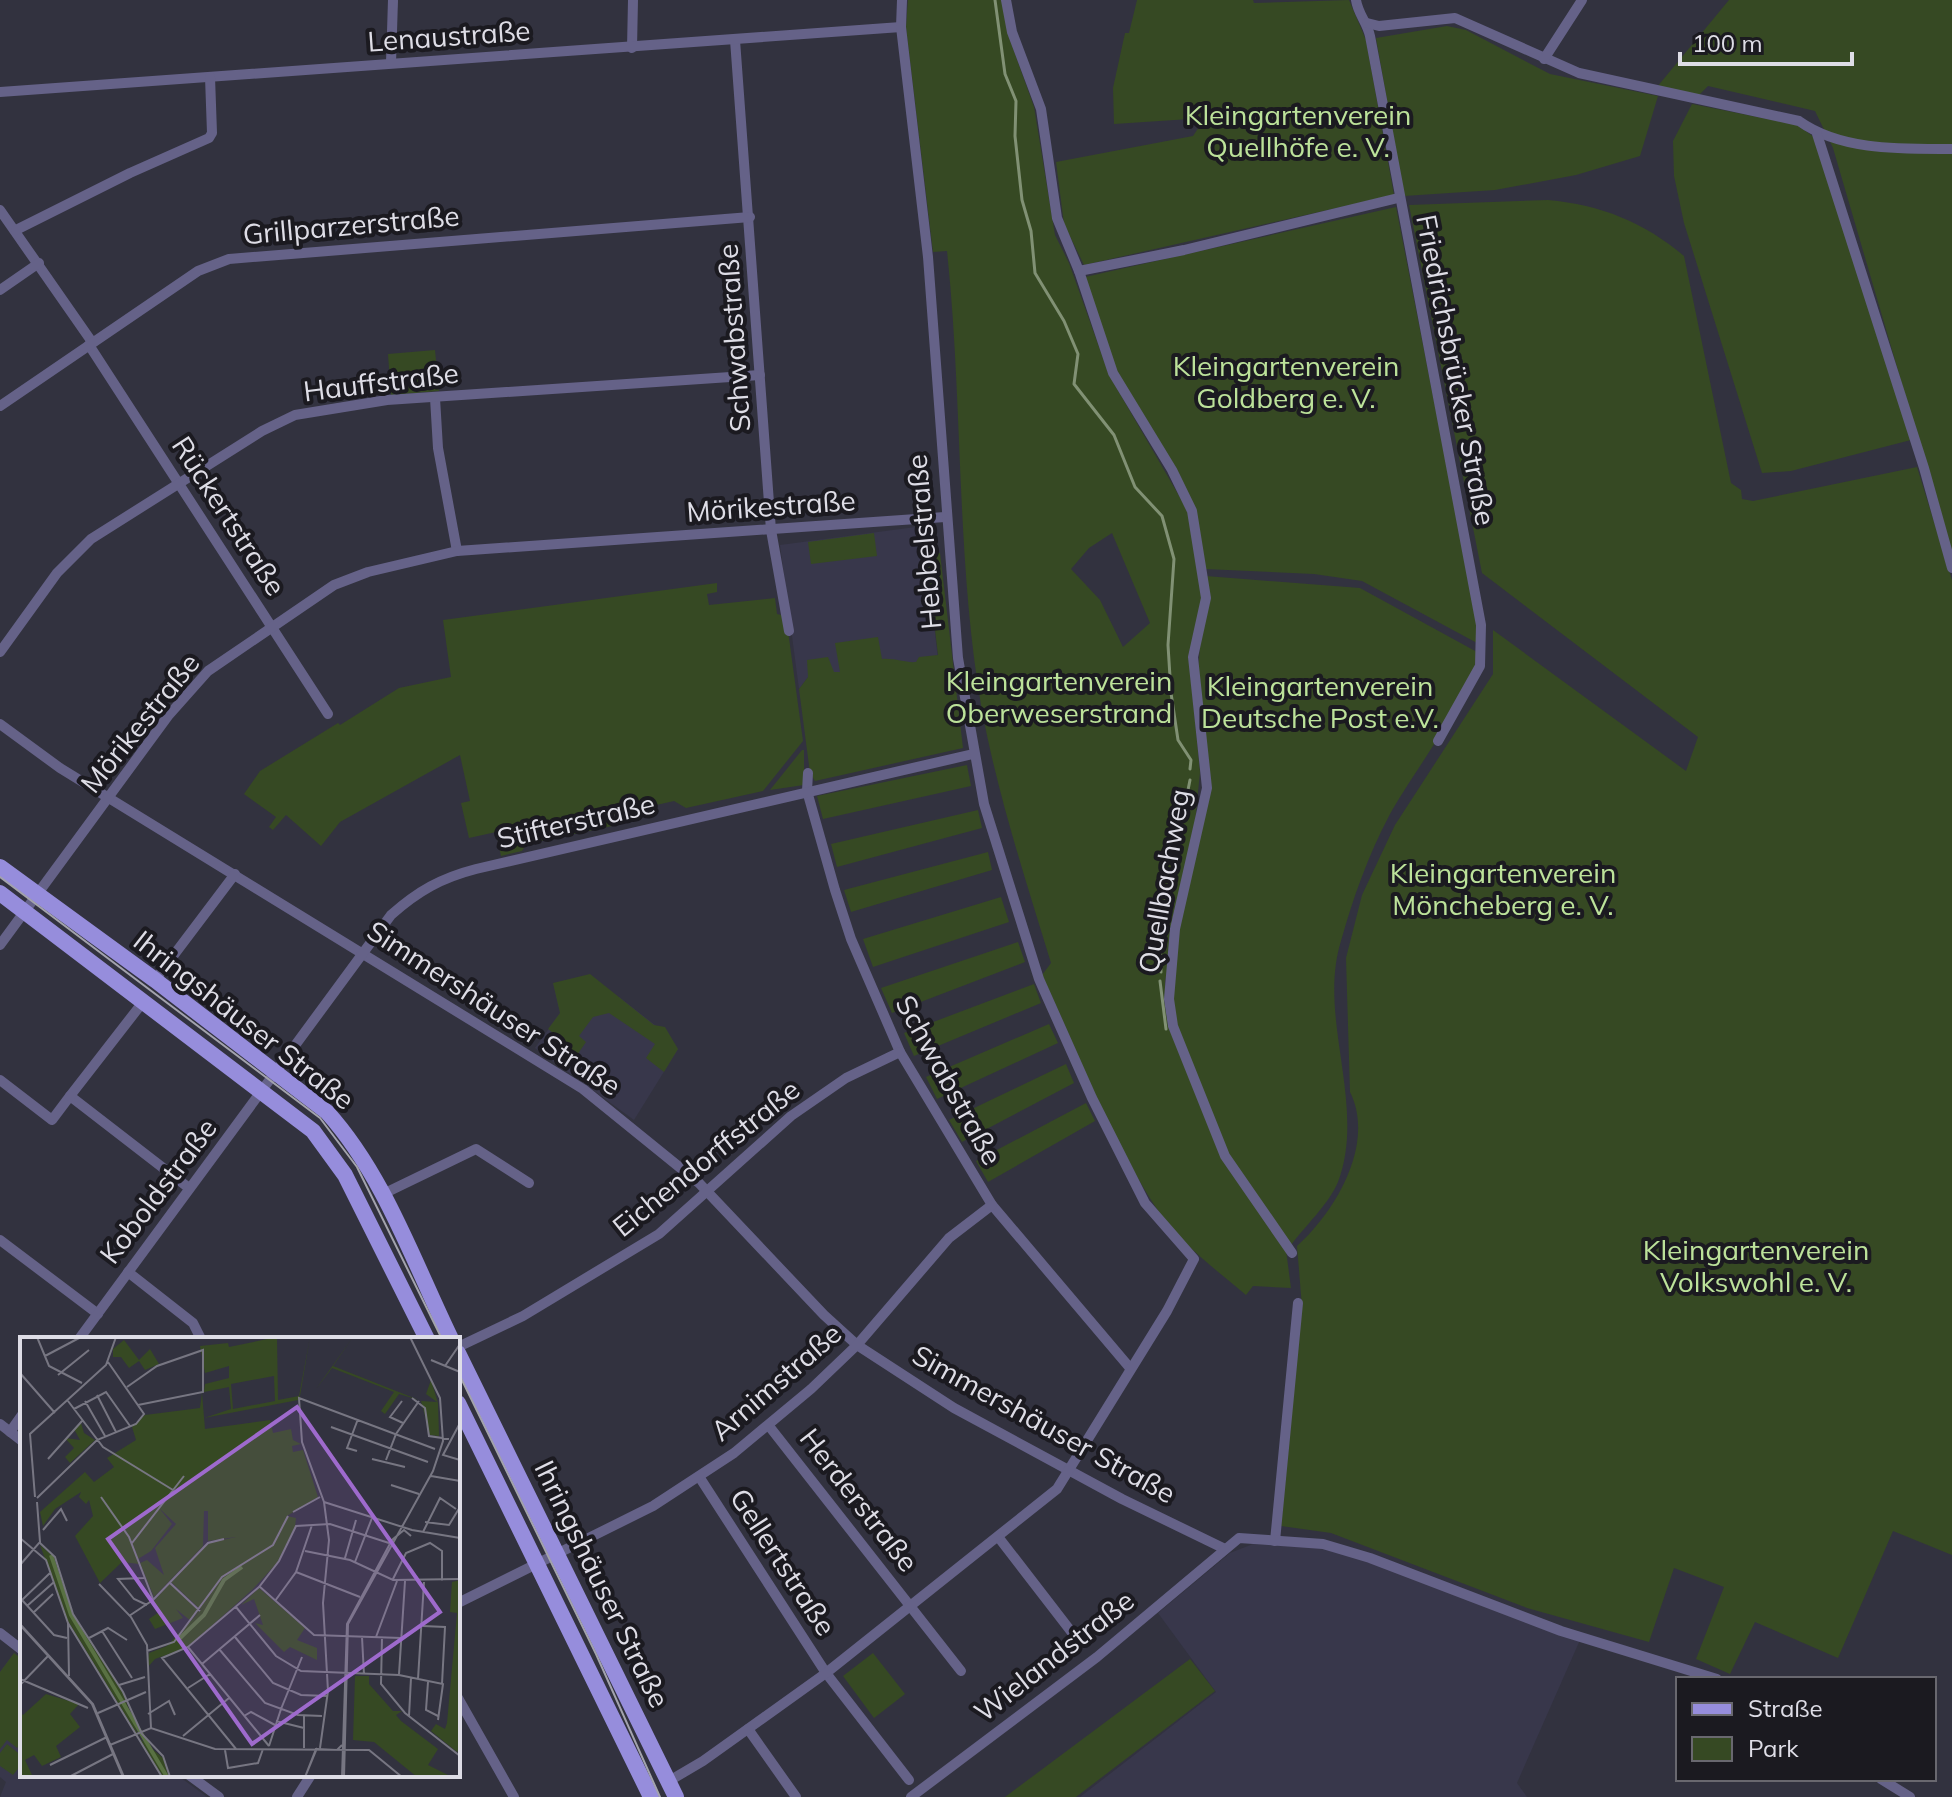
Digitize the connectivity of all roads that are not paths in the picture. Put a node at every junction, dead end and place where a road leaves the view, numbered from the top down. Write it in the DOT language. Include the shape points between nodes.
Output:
graph roads {
  1 [pos="393,0"];
  2 [pos="633,0"];
  3 [pos="902,0"];
  4 [pos="1006,0"];
  5 [pos="1356,0"];
  6 [pos="1582,0"];
  7 [pos="1367,23"];
  8 [pos="901,27"];
  9 [pos="735,40"];
  10 [pos="632,48"];
  11 [pos="1544,59"];
  12 [pos="391,63"];
  13 [pos="210,77"];
  14 [pos="0,92"];
  15 [pos="1822,135"];
  16 [pos="1952,149"];
  17 [pos="1398,198"];
  18 [pos="0,210"];
  19 [pos="750,217"];
  20 [pos="16,230"];
  21 [pos="39,263"];
  22 [pos="1079,271"];
  23 [pos="0,290"];
  24 [pos="90,343"];
  25 [pos="760,375"];
  26 [pos="435,398"];
  27 [pos="0,406"];
  28 [pos="179,483"];
  29 [pos="945,517"];
  30 [pos="771,530"];
  31 [pos="457,551"];
  32 [pos="1952,568"];
  33 [pos="271,625"];
  34 [pos="789,631"];
  35 [pos="0,652"];
  36 [pos="328,714"];
  37 [pos="0,724"];
  38 [pos="1438,741"];
  39 [pos="973,754"];
  40 [pos="808,773"];
  41 [pos="807,791"];
  42 [pos="108,798"];
  43 [pos="0,867"];
  44 [pos="235,874"];
  45 [pos="0,893"];
  46 [pos="37,895"];
  47 [pos="25,912"];
  48 [pos="0,945"];
  49 [pos="363,953"];
  50 [pos="155,980"];
  51 [pos="143,1002"];
  52 [pos="900,1052"];
  53 [pos="277,1072"];
  54 [pos="0,1080"];
  55 [pos="263,1091"];
  56 [pos="70,1096"];
  57 [pos="529,1183"];
  58 [pos="189,1188"];
  59 [pos="706,1190"];
  60 [pos="381,1195"];
  61 [pos="992,1205"];
  62 [pos="0,1240"];
  63 [pos="1292,1253"];
  64 [pos="128,1272"];
  65 [pos="1298,1303"];
  66 [pos="98,1314"];
  67 [pos="81,1337"];
  68 [pos="200,1337"];
  69 [pos="426,1337"];
  70 [pos="450,1337"];
  71 [pos="857,1345"];
  72 [pos="460,1349"];
  73 [pos="460,1354"];
  74 [pos="1130,1368"];
  75 [pos="460,1407"];
  76 [pos="20,1418"];
  77 [pos="0,1424"];
  78 [pos="769,1426"];
  79 [pos="10,1432"];
  80 [pos="20,1440"];
  81 [pos="1068,1470"];
  82 [pos="700,1478"];
  83 [pos="999,1538"];
  84 [pos="1275,1541"];
  85 [pos="1223,1548"];
  86 [pos="558,1553"];
  87 [pos="536,1565"];
  88 [pos="460,1602"];
  89 [pos="911,1605"];
  90 [pos="0,1633"];
  91 [pos="1080,1643"];
  92 [pos="20,1648"];
  93 [pos="961,1671"];
  94 [pos="826,1673"];
  95 [pos="1710,1677"];
  96 [pos="460,1702"];
  97 [pos="748,1729"];
  98 [pos="192,1777"];
  99 [pos="310,1777"];
  100 [pos="909,1780"];
  101 [pos="1884,1781"];
  102 [pos="672,1789"];
  103 [pos="219,1797"];
  104 [pos="297,1797"];
  105 [pos="514,1797"];
  106 [pos="651,1797"];
  107 [pos="796,1797"];
  108 [pos="911,1797"];
  109 [pos="1910,1797"];
  1 -- 12 [label="street"];
  2 -- 10 [label="street"];
  3 -- 8 [label="street, Hebbelstraße"];
  4 -- 22 [label="street, Quellbachweg" via="1012,32 1041,109 1057,218"];
  5 -- 7 [label="street, Friedrichsbrücker Straße"];
  6 -- 11 [label="street"];
  7 -- 11 [label="street" via="1455,18"];
  7 -- 17 [label="street, Friedrichsbrücker Straße"];
  8 -- 9 [label="street, Lenaustraße"];
  8 -- 29 [label="street, Hebbelstraße" via="928,257"];
  9 -- 10 [label="street, Lenaustraße"];
  9 -- 19 [label="street, Schwabstraße"];
  10 -- 12 [label="street, Lenaustraße"];
  11 -- 15 [label="street" via="1579,73 1799,121"];
  12 -- 13 [label="street, Lenaustraße"];
  13 -- 14 [label="street, Lenaustraße"];
  13 -- 20 [label="street" via="209,138"];
  15 -- 16 [label="street" via="1869,145"];
  15 -- 32 [label="street"];
  17 -- 22 [label="street"];
  17 -- 38 [label="street, Friedrichsbrücker Straße" via="1481,625 1480,666"];
  18 -- 20 [label="street, Rückertstraße"];
  19 -- 24 [label="street, Grillparzerstraße" via="229,259 198,271"];
  19 -- 25 [label="street, Schwabstraße"];
  20 -- 21 [label="street, Rückertstraße"];
  21 -- 23 [label="street"];
  21 -- 24 [label="street, Rückertstraße"];
  22 -- 63 [label="street, Quellbachweg" via="1113,373 1192,511 1201,557 1206,598 1194,673 1207,788 1169,964 1173,1026 1225,1156"];
  24 -- 27 [label="street, Grillparzerstraße"];
  24 -- 28 [label="street, Rückertstraße"];
  25 -- 26 [label="street, Hauffstraße"];
  25 -- 30 [label="street, Schwabstraße"];
  26 -- 28 [label="street, Hauffstraße" via="295,415"];
  26 -- 31 [label="street" via="438,448"];
  28 -- 33 [label="street, Rückertstraße"];
  28 -- 35 [label="street, Hauffstraße" via="91,539 57,573"];
  29 -- 30 [label="street, Mörikestraße"];
  29 -- 39 [label="street, Hebbelstraße"];
  30 -- 31 [label="street, Mörikestraße"];
  30 -- 34 [label="street, Schwabstraße"];
  31 -- 33 [label="street, Mörikestraße" via="334,585"];
  33 -- 36 [label="street, Rückertstraße"];
  33 -- 42 [label="street, Mörikestraße" via="208,671"];
  37 -- 42 [label="street, Simmershäuser Straße"];
  39 -- 41 [label="street, Stifterstraße"];
  39 -- 74 [label="street, Hebbelstraße" via="996,846 1046,999 1145,1203 1194,1259"];
  40 -- 41 [label="street, Schwabstraße"];
  41 -- 49 [label="street, Stifterstraße" via="446,877 418,891 391,915"];
  41 -- 52 [label="street, Schwabstraße" via="851,939"];
  42 -- 44 [label="street, Simmershäuser Straße"];
  42 -- 46 [label="street, Mörikestraße"];
  43 -- 46 [label="main road, Ihringshäuser Straße"];
  44 -- 49 [label="street, Simmershäuser Straße"];
  44 -- 50 [label="street"];
  45 -- 47 [label="main road, Ihringshäuser Straße"];
  46 -- 47 [label="street, Mörikestraße"];
  46 -- 50 [label="main road, Ihringshäuser Straße"];
  47 -- 48 [label="street, Mörikestraße"];
  47 -- 51 [label="main road, Ihringshäuser Straße"];
  49 -- 53 [label="street, Stifterstraße"];
  49 -- 59 [label="street, Simmershäuser Straße" via="555,1069"];
  50 -- 53 [label="main road, Ihringshäuser Straße"];
  51 -- 55 [label="main road, Ihringshäuser Straße"];
  51 -- 56 [label="street"];
  52 -- 59 [label="street, Eichendorffstraße" via="846,1078 791,1116"];
  52 -- 61 [label="street, Schwabstraße"];
  53 -- 55 [label="street, Koboldstraße"];
  53 -- 60 [label="main road, Ihringshäuser Straße" via="349,1137"];
  54 -- 56 [label="street" via="52,1120"];
  55 -- 58 [label="street, Koboldstraße"];
  55 -- 69 [label="main road, Ihringshäuser Straße" via="291,1111 331,1153"];
  56 -- 58 [label="street"];
  57 -- 60 [label="street" via="476,1149"];
  58 -- 64 [label="street, Koboldstraße"];
  59 -- 71 [label="street, Simmershäuser Straße"];
  59 -- 72 [label="street, Eichendorffstraße" via="659,1234"];
  60 -- 70 [label="main road, Ihringshäuser Straße"];
  61 -- 71 [label="street, Arnimstraße" via="949,1238"];
  61 -- 74 [label="street, Schwabstraße"];
  62 -- 66 [label="street"];
  64 -- 66 [label="street, Koboldstraße"];
  64 -- 68 [label="street" via="193,1323"];
  65 -- 84 [label="street"];
  66 -- 67 [label="street, Koboldstraße"];
  71 -- 78 [label="street, Arnimstraße"];
  71 -- 81 [label="street, Simmershäuser Straße" via="954,1408"];
  73 -- 86 [label="main road, Ihringshäuser Straße"];
  74 -- 81 [label="street"];
  75 -- 87 [label="main road, Ihringshäuser Straße"];
  76 -- 79 [label="street"];
  77 -- 79 [label="street"];
  78 -- 82 [label="street, Arnimstraße"];
  78 -- 89 [label="street, Herderstraße"];
  79 -- 80 [label="street"];
  81 -- 83 [label="street" via="1057,1489"];
  81 -- 85 [label="street, Simmershäuser Straße"];
  82 -- 86 [label="street, Arnimstraße"];
  82 -- 94 [label="street, Gellertstraße"];
  83 -- 89 [label="street"];
  83 -- 91 [label="street"];
  84 -- 85 [label="street" via="1239,1538"];
  84 -- 95 [label="street" via="1323,1544 1370,1558 1561,1631"];
  85 -- 108 [label="street, Wielandstraße" via="1097,1657"];
  86 -- 87 [label="street, Arnimstraße"];
  86 -- 102 [label="main road, Ihringshäuser Straße"];
  87 -- 88 [label="street, Arnimstraße"];
  87 -- 106 [label="main road, Ihringshäuser Straße"];
  89 -- 93 [label="street, Herderstraße"];
  89 -- 94 [label="street"];
  90 -- 92 [label="street"];
  94 -- 97 [label="street"];
  94 -- 100 [label="street, Gellertstraße"];
  96 -- 105 [label="street"];
  97 -- 102 [label="street"];
  97 -- 107 [label="street"];
  98 -- 103 [label="street"];
  99 -- 104 [label="street"];
  101 -- 109 [label="street"];
}
